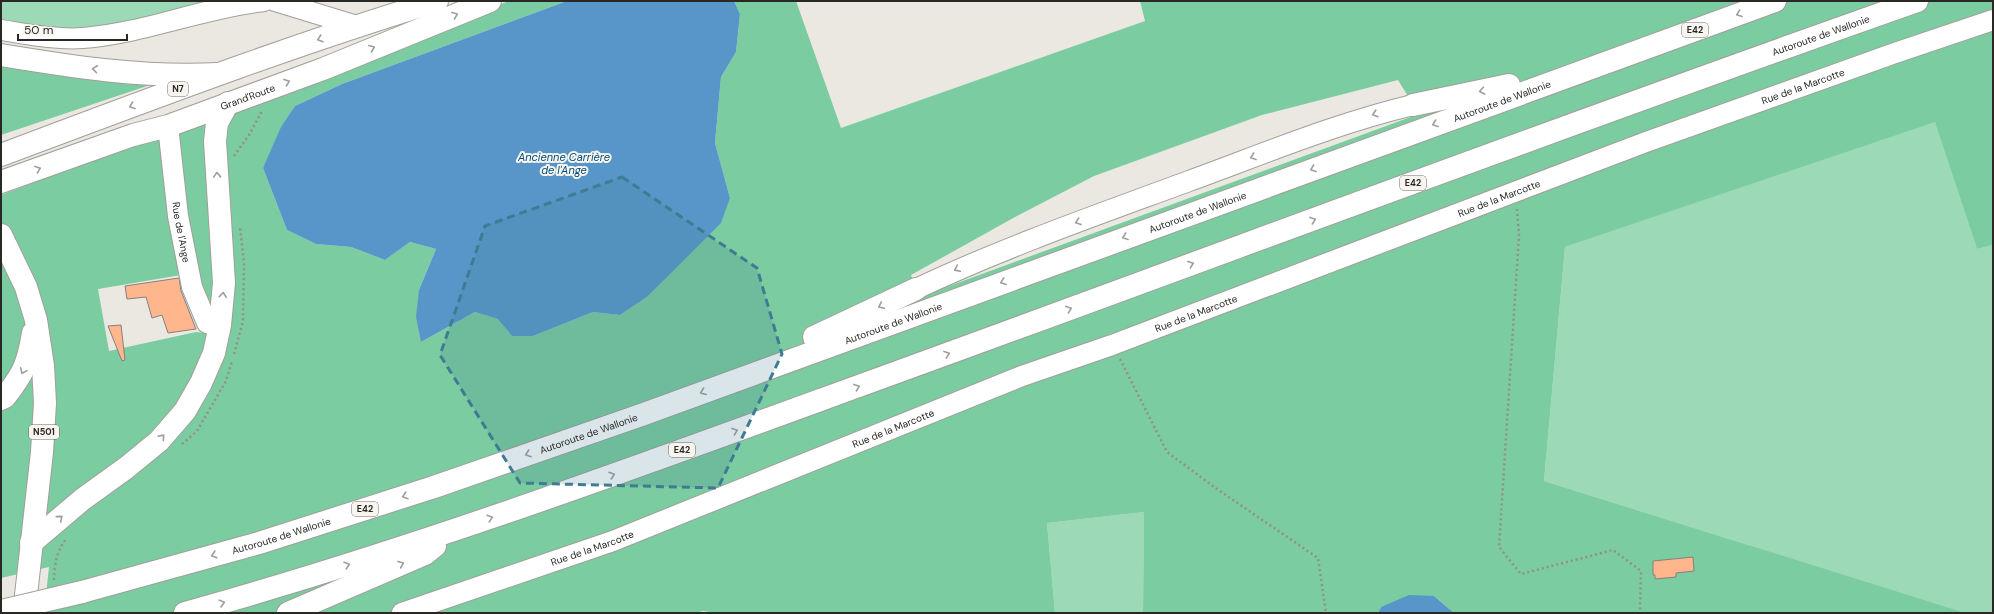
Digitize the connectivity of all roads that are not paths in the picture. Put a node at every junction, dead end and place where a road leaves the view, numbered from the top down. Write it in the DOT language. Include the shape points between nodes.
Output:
graph roads {
  1 [pos="264,1"];
  2 [pos="275,1"];
  3 [pos="437,1"];
  4 [pos="490,1"];
  5 [pos="1775,1"];
  6 [pos="1917,1"];
  7 [pos="412,5"];
  8 [pos="1993,20"];
  9 [pos="357,26"];
  10 [pos="420,29"];
  11 [pos="1,30"];
  12 [pos="1,55"];
  13 [pos="1615,59"];
  14 [pos="218,74"];
  15 [pos="154,98"];
  16 [pos="228,103"];
  17 [pos="1413,105"];
  18 [pos="198,114"];
  19 [pos="168,126"];
  20 [pos="224,146"];
  21 [pos="1,155"];
  22 [pos="1,182"];
  23 [pos="1,235"];
  24 [pos="916,289"];
  25 [pos="36,320"];
  26 [pos="220,325"];
  27 [pos="739,378"];
  28 [pos="1,399"];
  29 [pos="453,530"];
  30 [pos="31,543"];
  31 [pos="1,611"];
  32 [pos="24,613"];
  33 [pos="185,613"];
  34 [pos="288,613"];
  35 [pos="402,613"];
  1 -- 11 [label="street" via="240,4 137,30 81,38"];
  2 -- 9 [label="street"];
  3 -- 7 [label="main road, N7"];
  10 -- 4 [label="main road, Grand'Route, one-way"];
  5 -- 13 [label="main road, Autoroute de Wallonie / E42, one-way"];
  29 -- 6 [label="main road, Autoroute de Wallonie / E42, one-way" via="660,459 1622,106"];
  7 -- 9 [label="main road, N7"];
  7 -- 10 [label="street"];
  8 -- 35 [label="street, Rue de la Marcotte" via="1654,140 1112,345 1022,376 613,541"];
  9 -- 14 [label="main road, N7, one-way"];
  16 -- 10 [label="main road, Grand'Route, one-way" via="323,69"];
  14 -- 12 [label="main road, one-way" via="181,76 117,72"];
  13 -- 17 [label="main road, one-way"];
  13 -- 27 [label="main road, Autoroute de Wallonie / E42, one-way"];
  14 -- 15 [label="main road, N7"];
  15 -- 18 [label="main road" via="176,101"];
  15 -- 21 [label="main road, N7, one-way"];
  16 -- 18 [label="main road, Grand'Route"];
  16 -- 20 [label="main road" via="217,123"];
  17 -- 24 [label="street, one-way" via="1378,113 1305,138 1013,245"];
  18 -- 19 [label="main road, Grand'Route"];
  18 -- 20 [label="main road"];
  22 -- 19 [label="main road, Grand'Route, one-way" via="133,135"];
  19 -- 26 [label="street, Rue de l'Ange" via="178,216 192,287 207,323"];
  26 -- 20 [label="main road, one-way" via="224,283"];
  23 -- 25 [label="main road, N501" via="26,287"];
  24 -- 27 [label="main road, one-way" via="803,343"];
  25 -- 28 [label="main road, one-way" via="30,353 22,375"];
  25 -- 30 [label="main road, N501" via="43,366 45,404"];
  30 -- 26 [label="main road, one-way" via="83,499 159,441 185,410 201,383 214,353"];
  27 -- 31 [label="main road, Autoroute de Wallonie / E42, one-way, bridge" via="434,487 259,543 82,592"];
  33 -- 29 [label="main road, Autoroute de Wallonie / E42, one-way" via="274,588"];
  34 -- 29 [label="main road, one-way" via="425,554"];
  30 -- 32 [label="main road, N501"];
}
